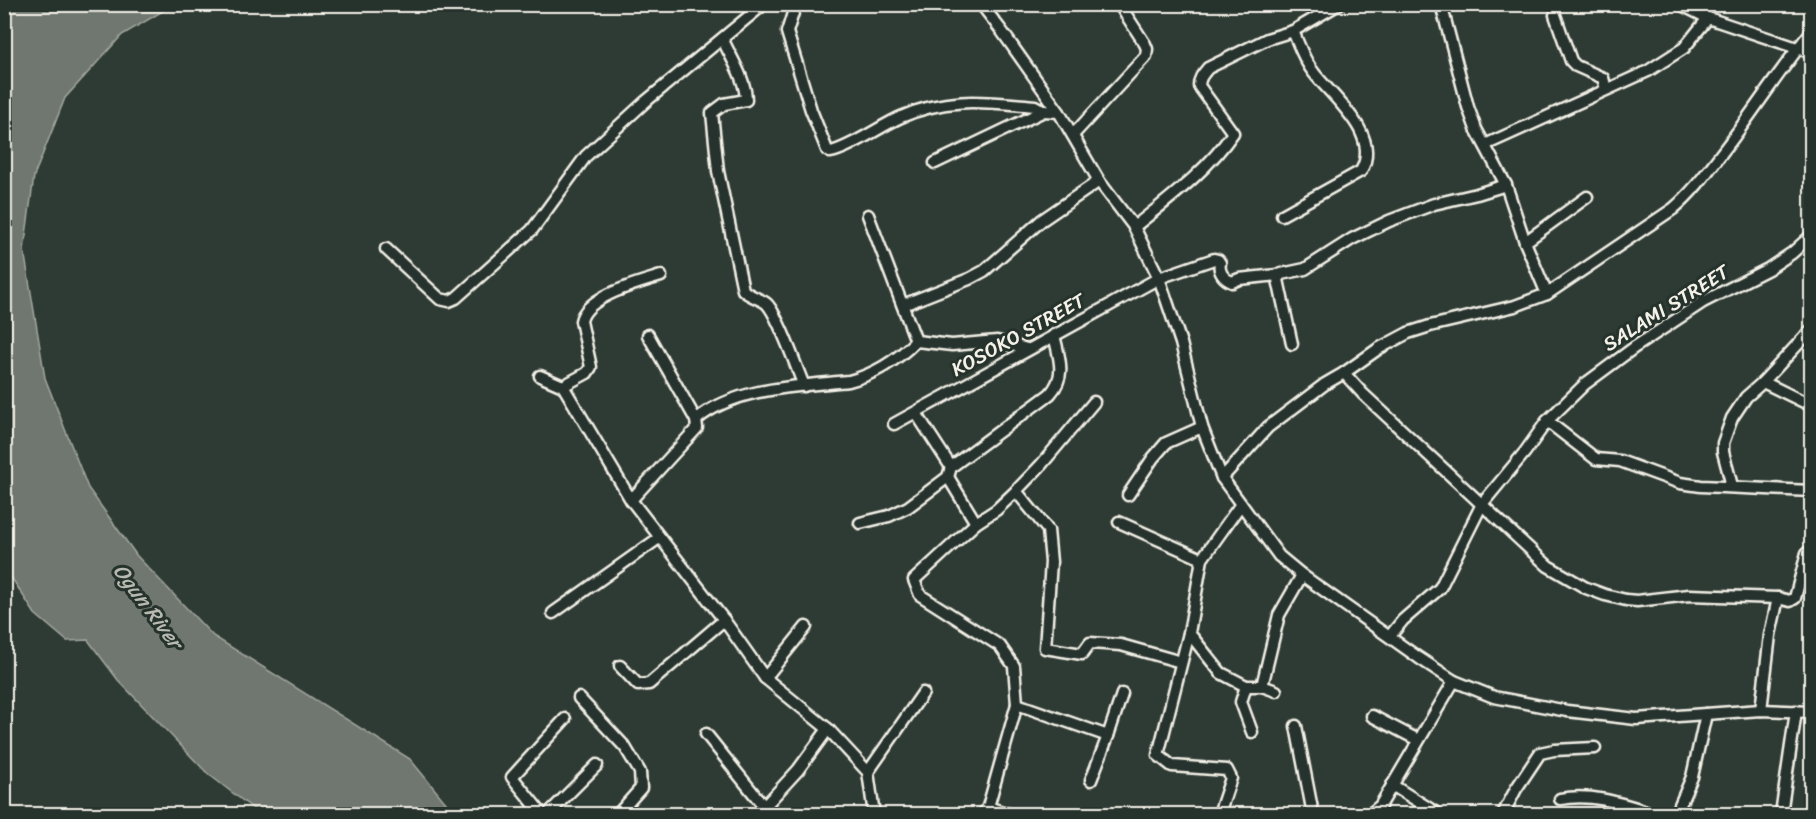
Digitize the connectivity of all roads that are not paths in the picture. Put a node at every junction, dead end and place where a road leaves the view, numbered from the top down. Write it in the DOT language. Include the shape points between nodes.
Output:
graph roads {
  1 [pos="764,4"];
  2 [pos="981,4"];
  3 [pos="1119,4"];
  4 [pos="1339,4"];
  5 [pos="1441,4"];
  6 [pos="1680,4"];
  7 [pos="795,7"];
  8 [pos="1555,15"];
  9 [pos="1708,18"];
  10 [pos="1293,31"];
  11 [pos="1812,31"];
  12 [pos="723,40"];
  13 [pos="1797,49"];
  14 [pos="1812,53"];
  15 [pos="1606,89"];
  16 [pos="1044,111"];
  17 [pos="1059,112"];
  18 [pos="1073,135"];
  19 [pos="1485,145"];
  20 [pos="935,164"];
  21 [pos="1099,181"];
  22 [pos="1506,185"];
  23 [pos="1587,197"];
  24 [pos="868,215"];
  25 [pos="1282,215"];
  26 [pos="1134,227"];
  27 [pos="1812,235"];
  28 [pos="1525,242"];
  29 [pos="386,249"];
  30 [pos="1277,275"];
  31 [pos="661,276"];
  32 [pos="1159,278"];
  33 [pos="1547,294"];
  34 [pos="903,305"];
  35 [pos="1812,329"];
  36 [pos="1054,335"];
  37 [pos="648,336"];
  38 [pos="916,341"];
  39 [pos="1292,344"];
  40 [pos="1026,349"];
  41 [pos="1344,373"];
  42 [pos="540,376"];
  43 [pos="1763,382"];
  44 [pos="563,386"];
  45 [pos="804,386"];
  46 [pos="1094,402"];
  47 [pos="1812,406"];
  48 [pos="916,413"];
  49 [pos="696,420"];
  50 [pos="1547,421"];
  51 [pos="894,423"];
  52 [pos="1202,427"];
  53 [pos="949,472"];
  54 [pos="1222,478"];
  55 [pos="1732,486"];
  56 [pos="1016,491"];
  57 [pos="1812,491"];
  58 [pos="1128,495"];
  59 [pos="631,500"];
  60 [pos="1241,504"];
  61 [pos="1482,504"];
  62 [pos="1119,522"];
  63 [pos="860,523"];
  64 [pos="976,523"];
  65 [pos="659,538"];
  66 [pos="1807,553"];
  67 [pos="1202,559"];
  68 [pos="1302,575"];
  69 [pos="1778,598"];
  70 [pos="553,613"];
  71 [pos="724,620"];
  72 [pos="806,627"];
  73 [pos="1189,633"];
  74 [pos="1390,636"];
  75 [pos="1181,662"];
  76 [pos="620,666"];
  77 [pos="765,678"];
  78 [pos="1454,681"];
  79 [pos="1246,686"];
  80 [pos="1262,686"];
  81 [pos="1276,691"];
  82 [pos="923,693"];
  83 [pos="1122,694"];
  84 [pos="579,698"];
  85 [pos="1017,704"];
  86 [pos="1761,710"];
  87 [pos="1796,711"];
  88 [pos="1812,712"];
  89 [pos="1706,714"];
  90 [pos="1372,716"];
  91 [pos="565,719"];
  92 [pos="1296,726"];
  93 [pos="828,729"];
  94 [pos="1252,732"];
  95 [pos="706,734"];
  96 [pos="1108,736"];
  97 [pos="1418,740"];
  98 [pos="1595,748"];
  99 [pos="597,765"];
  100 [pos="868,772"];
  101 [pos="1091,780"];
  102 [pos="1392,785"];
  103 [pos="1560,799"];
  104 [pos="767,811"];
  105 [pos="986,811"];
  106 [pos="542,814"];
  107 [pos="548,814"];
  108 [pos="618,814"];
  109 [pos="874,814"];
  110 [pos="1009,814"];
  111 [pos="1219,814"];
  112 [pos="1313,814"];
  113 [pos="1370,814"];
  114 [pos="1438,814"];
  115 [pos="1503,814"];
  116 [pos="1654,814"];
  117 [pos="1676,814"];
  118 [pos="1781,814"];
  1 -- 12 [label="street"];
  2 -- 17 [label="street"];
  3 -- 18 [label="street" via="1145,44 1146,56"];
  4 -- 10 [label="street"];
  5 -- 19 [label="street" via="1468,107"];
  6 -- 9 [label="street"];
  7 -- 16 [label="street" via="787,32 811,110 830,152 902,117 942,104 977,101 1035,106"];
  8 -- 15 [label="street" via="1571,62 1603,78"];
  9 -- 13 [label="street"];
  9 -- 15 [label="street" via="1684,48 1648,71"];
  10 -- 25 [label="street" via="1314,74 1346,106 1367,155 1361,171"];
  10 -- 26 [label="street" via="1267,39 1204,72 1199,86 1233,133 1202,171"];
  11 -- 13 [label="street"];
  12 -- 29 [label="street" via="645,102 586,156 532,230 456,298 440,299"];
  12 -- 45 [label="street" via="747,96 746,100 724,104 712,113 718,171 742,291 766,303"];
  13 -- 14 [label="street"];
  13 -- 33 [label="street" via="1687,197"];
  15 -- 19 [label="street"];
  16 -- 17 [label="street"];
  16 -- 20 [label="street"];
  17 -- 18 [label="street"];
  18 -- 21 [label="street"];
  19 -- 22 [label="street"];
  21 -- 26 [label="street"];
  21 -- 34 [label="street" via="1042,220 984,271"];
  22 -- 28 [label="street"];
  22 -- 30 [label="street" via="1413,211 1368,230 1305,269"];
  23 -- 28 [label="street"];
  24 -- 34 [label="street"];
  26 -- 32 [label="street"];
  27 -- 50 [label="street, SALAMI STREET" via="1792,253 1703,302 1612,363"];
  28 -- 33 [label="street"];
  30 -- 32 [label="street, KOSOKO STREET" via="1232,282 1223,276 1220,263 1214,259"];
  30 -- 39 [label="street"];
  31 -- 44 [label="street" via="622,288 587,308 581,321 591,367"];
  32 -- 36 [label="street, KOSOKO STREET"];
  32 -- 52 [label="street" via="1181,343"];
  33 -- 41 [label="street" via="1408,333"];
  34 -- 38 [label="street"];
  35 -- 43 [label="street"];
  36 -- 40 [label="street, KOSOKO STREET"];
  36 -- 53 [label="street" via="1061,373 1056,387"];
  37 -- 49 [label="street"];
  38 -- 40 [label="street" via="952,345 997,341"];
  38 -- 45 [label="street" via="897,360 859,379"];
  40 -- 48 [label="street, KOSOKO STREET"];
  41 -- 54 [label="street" via="1268,427"];
  41 -- 61 [label="street"];
  42 -- 44 [label="street"];
  43 -- 47 [label="street"];
  43 -- 55 [label="street" via="1737,408 1723,443"];
  44 -- 59 [label="street"];
  45 -- 49 [label="street" via="783,387 727,402"];
  46 -- 56 [label="street"];
  48 -- 51 [label="street, KOSOKO STREET"];
  48 -- 53 [label="street"];
  49 -- 59 [label="street" via="693,434"];
  50 -- 55 [label="street" via="1599,460 1620,461 1680,483"];
  50 -- 61 [label="street, SALAMI STREET"];
  52 -- 54 [label="street"];
  52 -- 58 [label="street" via="1166,443"];
  53 -- 63 [label="street" via="908,507"];
  53 -- 64 [label="street"];
  54 -- 60 [label="street"];
  55 -- 57 [label="street"];
  56 -- 64 [label="street"];
  56 -- 75 [label="street" via="1048,530 1051,562 1045,648 1083,654 1090,643 1121,645"];
  59 -- 65 [label="street"];
  60 -- 67 [label="street"];
  60 -- 68 [label="street" via="1279,556"];
  61 -- 69 [label="street" via="1548,566 1605,595 1637,601 1675,595"];
  61 -- 74 [label="street" via="1440,588"];
  62 -- 67 [label="street"];
  64 -- 85 [label="street" via="915,580 920,595 1000,646 1014,666"];
  65 -- 70 [label="street"];
  65 -- 71 [label="street"];
  66 -- 69 [label="street" via="1795,598"];
  67 -- 73 [label="street"];
  68 -- 74 [label="street"];
  68 -- 80 [label="street" via="1279,615"];
  69 -- 86 [label="street"];
  71 -- 76 [label="street" via="649,684 638,685"];
  71 -- 77 [label="street"];
  72 -- 77 [label="street"];
  73 -- 75 [label="street"];
  73 -- 79 [label="street" via="1221,674"];
  74 -- 78 [label="street"];
  75 -- 111 [label="street" via="1158,755 1172,766 1227,770 1231,778"];
  77 -- 93 [label="street"];
  78 -- 89 [label="street" via="1494,697 1591,715 1636,719"];
  78 -- 97 [label="street"];
  79 -- 80 [label="street"];
  79 -- 94 [label="street" via="1241,702"];
  80 -- 81 [label="street"];
  82 -- 100 [label="street"];
  83 -- 96 [label="street"];
  84 -- 108 [label="street" via="625,747 640,772 640,788"];
  85 -- 96 [label="street"];
  85 -- 105 [label="street"];
  86 -- 87 [label="street"];
  86 -- 89 [label="street"];
  87 -- 88 [label="street"];
  87 -- 118 [label="street"];
  89 -- 117 [label="street" via="1692,777"];
  90 -- 97 [label="street"];
  91 -- 106 [label="street" via="512,777"];
  92 -- 112 [label="street"];
  93 -- 100 [label="street"];
  93 -- 104 [label="street"];
  95 -- 104 [label="street"];
  96 -- 101 [label="street"];
  97 -- 102 [label="street"];
  98 -- 115 [label="street" via="1540,753"];
  99 -- 107 [label="street"];
  100 -- 109 [label="street"];
  102 -- 113 [label="street" via="1380,806"];
  102 -- 114 [label="street"];
  103 -- 116 [label="street" via="1606,799"];
  105 -- 110 [label="street"];
}
